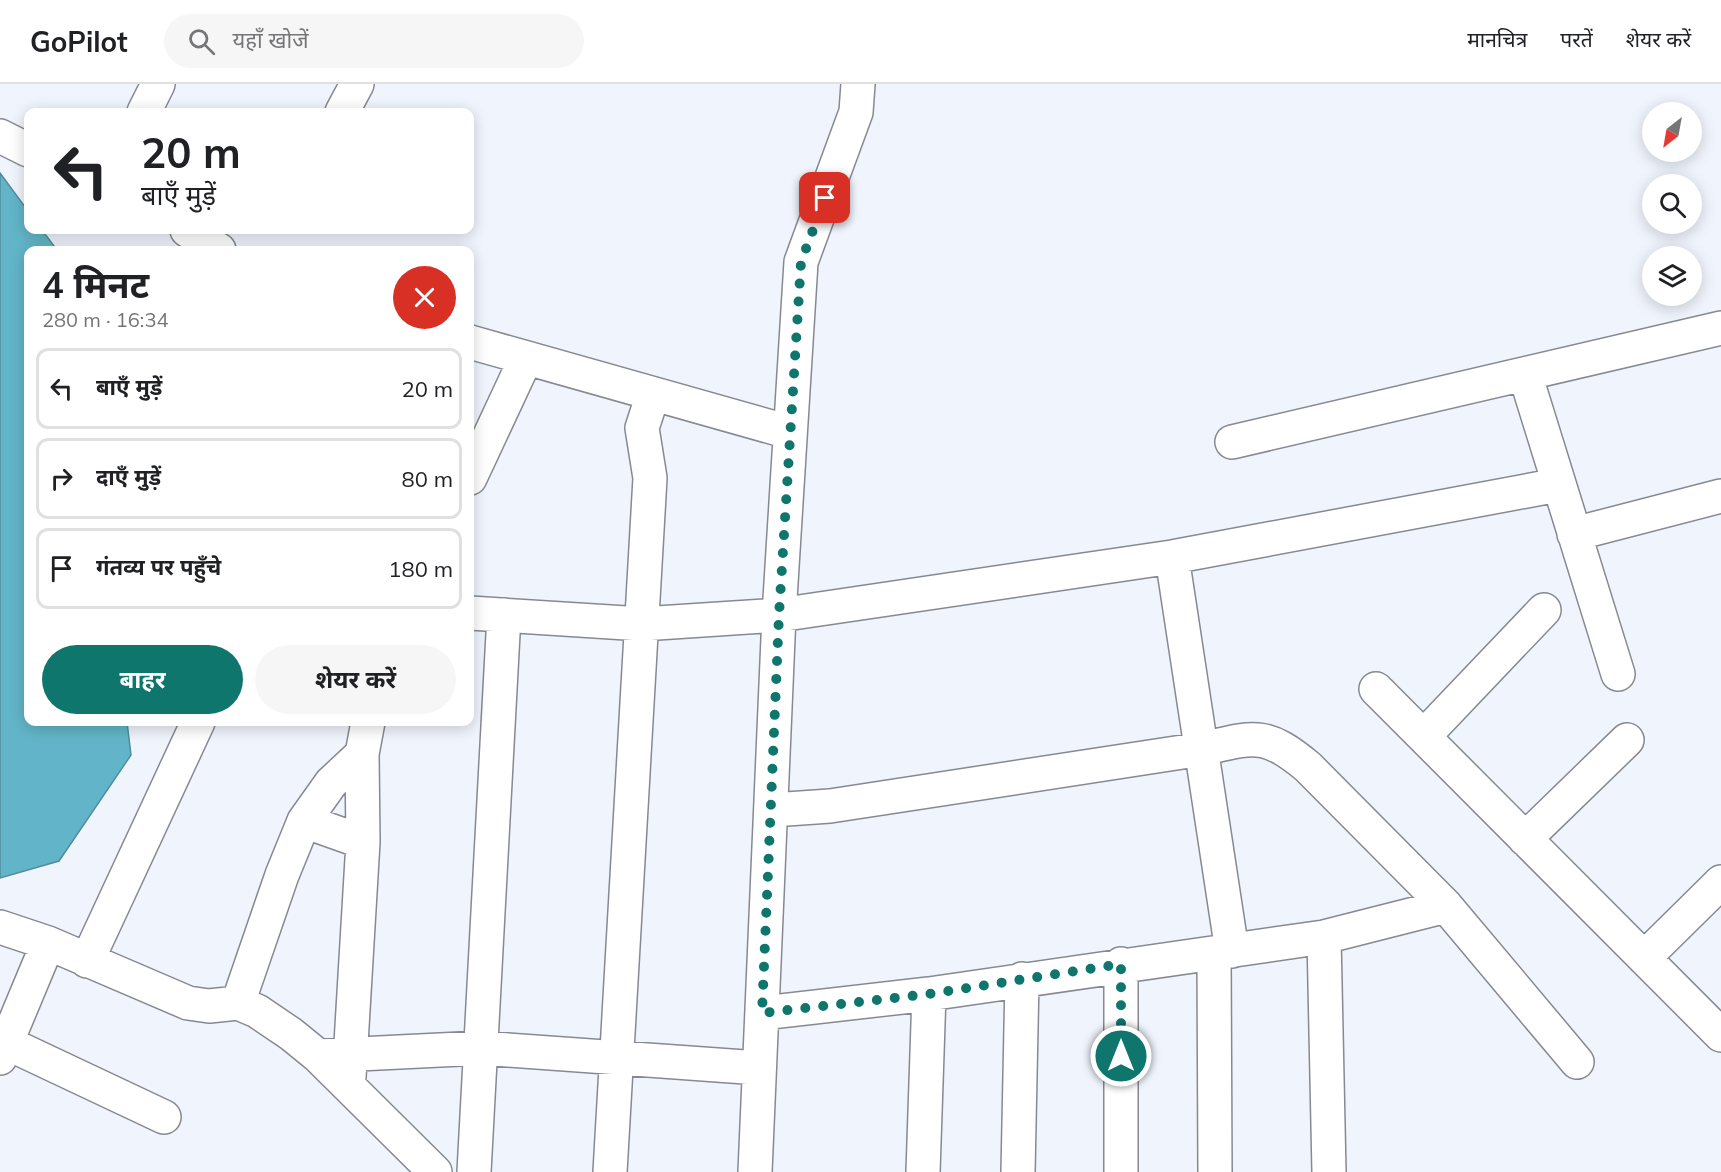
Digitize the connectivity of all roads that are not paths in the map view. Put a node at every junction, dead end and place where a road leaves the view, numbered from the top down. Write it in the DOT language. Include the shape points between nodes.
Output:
graph roads {
  1 [pos="158,84"];
  2 [pos="357,84"];
  3 [pos="858,84"];
  4 [pos="146,108"];
  5 [pos="344,108"];
  6 [pos="0,136"];
  7 [pos="24,148"];
  8 [pos="193,234"];
  9 [pos="213,246"];
  10 [pos="1721,328"];
  11 [pos="474,343"];
  12 [pos="526,358"];
  13 [pos="1525,374"];
  14 [pos="653,394"];
  15 [pos="789,432"];
  16 [pos="1232,442"];
  17 [pos="474,469"];
  18 [pos="1558,484"];
  19 [pos="1721,496"];
  20 [pos="1574,534"];
  21 [pos="1172,556"];
  22 [pos="1544,610"];
  23 [pos="474,613"];
  24 [pos="504,615"];
  25 [pos="779,615"];
  26 [pos="642,624"];
  27 [pos="1618,674"];
  28 [pos="1376,688"];
  29 [pos="196,726"];
  30 [pos="367,726"];
  31 [pos="1424,736"];
  32 [pos="1627,740"];
  33 [pos="1202,749"];
  34 [pos="362,754"];
  35 [pos="772,810"];
  36 [pos="304,821"];
  37 [pos="1525,838"];
  38 [pos="363,842"];
  39 [pos="1721,882"];
  40 [pos="1446,906"];
  41 [pos="0,927"];
  42 [pos="1324,937"];
  43 [pos="48,943"];
  44 [pos="1223,952"];
  45 [pos="1644,958"];
  46 [pos="87,961"];
  47 [pos="1121,964"];
  48 [pos="1022,979"];
  49 [pos="929,994"];
  50 [pos="238,1003"];
  51 [pos="762,1013"];
  52 [pos="1721,1035"];
  53 [pos="481,1048"];
  54 [pos="3,1050"];
  55 [pos="616,1058"];
  56 [pos="1577,1062"];
  57 [pos="759,1068"];
  58 [pos="349,1072"];
  59 [pos="164,1118"];
  60 [pos="435,1172"];
  61 [pos="474,1172"];
  62 [pos="610,1172"];
  63 [pos="754,1172"];
  64 [pos="923,1172"];
  65 [pos="1018,1172"];
  66 [pos="1121,1172"];
  67 [pos="1215,1172"];
  68 [pos="1329,1172"];
  1 -- 4 [label="street"];
  2 -- 5 [label="street"];
  3 -- 15 [label="street" via="856,112 801,262"];
  6 -- 7 [label="street"];
  8 -- 9 [label="street"];
  10 -- 13 [label="street"];
  11 -- 12 [label="street"];
  12 -- 14 [label="street"];
  12 -- 17 [label="street"];
  13 -- 16 [label="street"];
  13 -- 18 [label="street"];
  14 -- 15 [label="street"];
  14 -- 26 [label="street" via="642,428 651,478"];
  15 -- 25 [label="street"];
  18 -- 20 [label="street"];
  18 -- 21 [label="street"];
  19 -- 20 [label="street"];
  20 -- 27 [label="street"];
  21 -- 25 [label="street"];
  21 -- 33 [label="street"];
  22 -- 31 [label="street"];
  23 -- 24 [label="street"];
  24 -- 26 [label="street"];
  24 -- 53 [label="street"];
  25 -- 26 [label="street"];
  25 -- 35 [label="street"];
  26 -- 55 [label="street"];
  28 -- 31 [label="street"];
  29 -- 46 [label="street"];
  30 -- 34 [label="street"];
  31 -- 37 [label="street"];
  32 -- 37 [label="street"];
  33 -- 35 [label="street" via="830,806"];
  33 -- 40 [label="street" via="1246,739 1270,741 1286,749"];
  33 -- 44 [label="street"];
  34 -- 36 [label="street" via="331,783"];
  34 -- 38 [label="street"];
  35 -- 51 [label="street"];
  36 -- 38 [label="street"];
  36 -- 50 [label="street"];
  37 -- 45 [label="street"];
  38 -- 58 [label="street"];
  39 -- 45 [label="street"];
  40 -- 42 [label="street"];
  40 -- 56 [label="street"];
  41 -- 43 [label="street"];
  42 -- 44 [label="street"];
  42 -- 68 [label="street"];
  43 -- 46 [label="street"];
  43 -- 54 [label="street"];
  44 -- 47 [label="street"];
  44 -- 67 [label="street"];
  45 -- 52 [label="street"];
  46 -- 50 [label="street" via="188,1004"];
  47 -- 48 [label="street"];
  47 -- 66 [label="street"];
  48 -- 49 [label="street"];
  48 -- 65 [label="street"];
  49 -- 51 [label="street"];
  49 -- 64 [label="street"];
  50 -- 58 [label="street" via="257,1011 318,1056"];
  51 -- 57 [label="street"];
  53 -- 55 [label="street"];
  53 -- 58 [label="street"];
  53 -- 61 [label="street"];
  54 -- 59 [label="street"];
  55 -- 57 [label="street"];
  55 -- 62 [label="street"];
  57 -- 63 [label="street"];
  58 -- 60 [label="street"];
}
